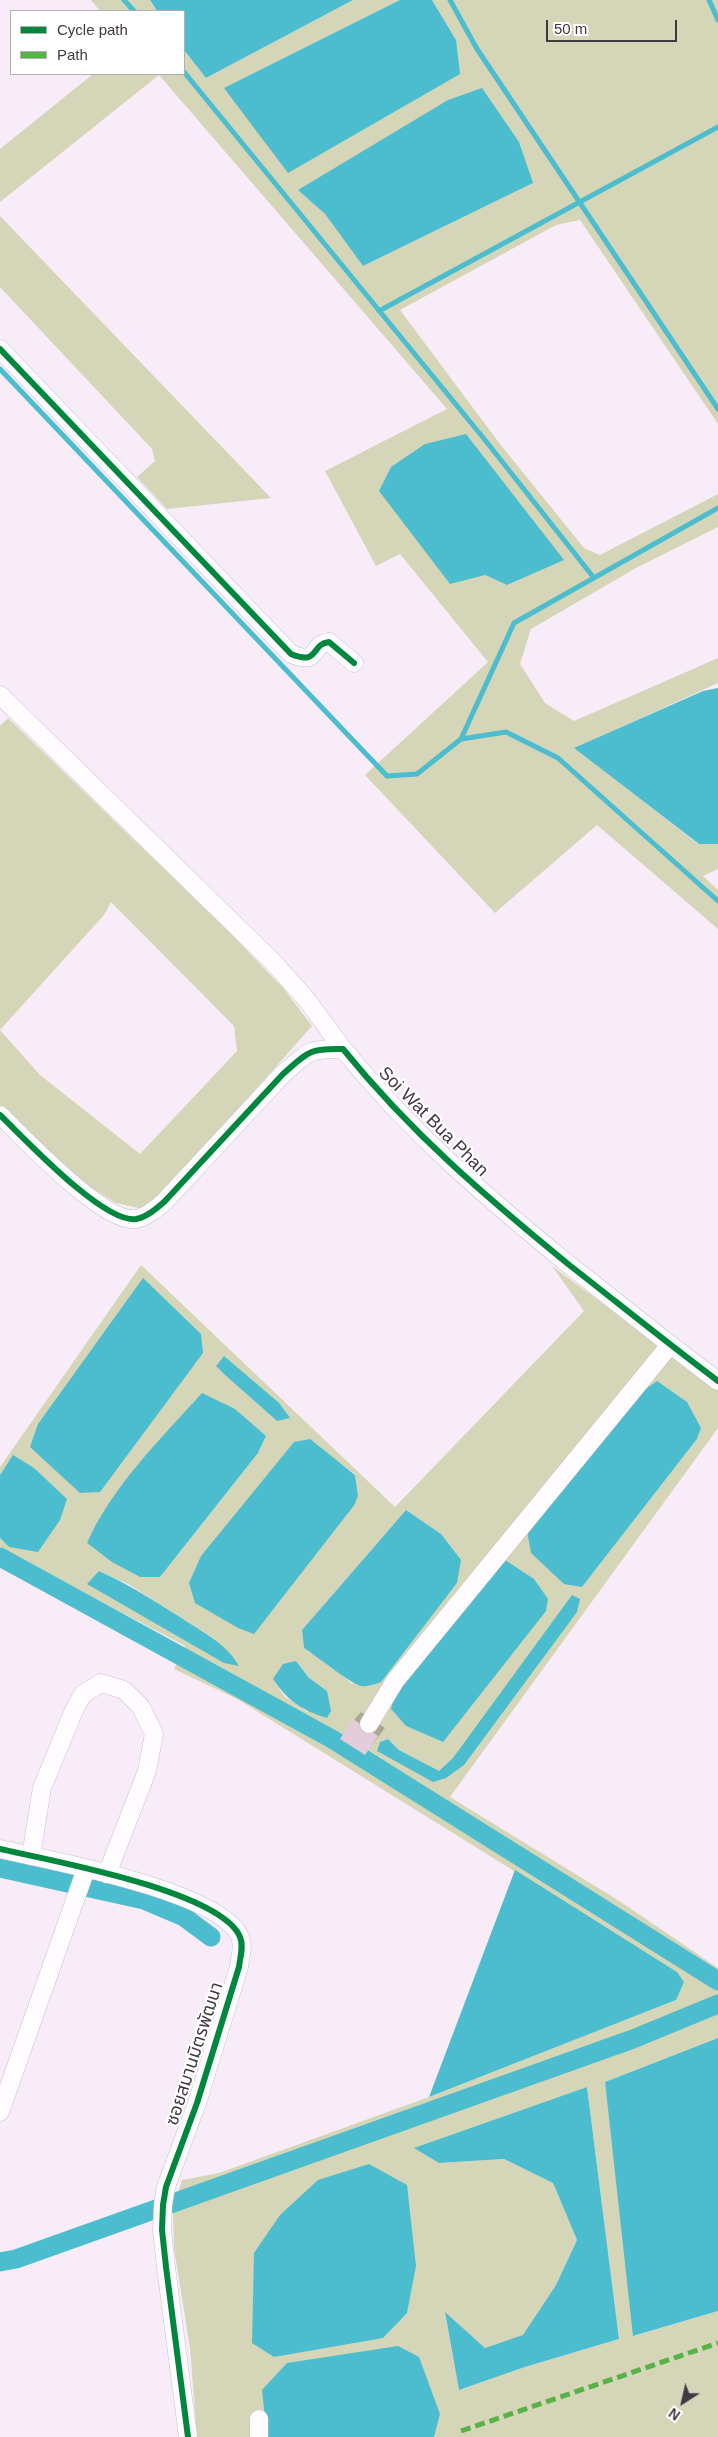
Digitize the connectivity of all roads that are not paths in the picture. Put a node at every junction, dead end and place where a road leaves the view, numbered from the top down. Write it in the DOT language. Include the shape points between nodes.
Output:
graph roads {
  1 [pos="0,349"];
  2 [pos="354,663"];
  3 [pos="0,695"];
  4 [pos="343,1049"];
  5 [pos="0,1115"];
  6 [pos="670,1345"];
  7 [pos="718,1381"];
  8 [pos="369,1724"];
  9 [pos="0,1849"];
  10 [pos="31,1856"];
  11 [pos="86,1868"];
  12 [pos="107,1874"];
  13 [pos="0,2112"];
  14 [pos="259,2419"];
  15 [pos="188,2437"];
  16 [pos="259,2437"];
  1 -- 2 [label="street" via="291,654 309,658 329,642"];
  3 -- 4 [label="street, Soi Wat Bua Phan" via="273,962 307,1000"];
  4 -- 5 [label="street" via="316,1049 300,1058 165,1201 136,1219 120,1218 105,1211"];
  4 -- 6 [label="street, Soi Wat Bua Phan" via="415,1131 493,1203"];
  6 -- 7 [label="street, Soi Wat Bua Phan"];
  6 -- 8 [label="street" via="396,1681"];
  9 -- 10 [label="street, ซอยสมานมิตรพัฒนา"];
  10 -- 11 [label="street, ซอยสมานมิตรพัฒนา"];
  10 -- 12 [label="street" via="42,1788 75,1708 83,1694 101,1683 124,1690 141,1707 154,1734 147,1771"];
  11 -- 12 [label="street, ซอยสมานมิตรพัฒนา"];
  11 -- 13 [label="street"];
  12 -- 15 [label="street, ซอยสมานมิตรพัฒนา" via="193,1900 221,1916 240,1937 242,1949 163,2205 162,2230"];
  14 -- 16 [label="street"];
}
